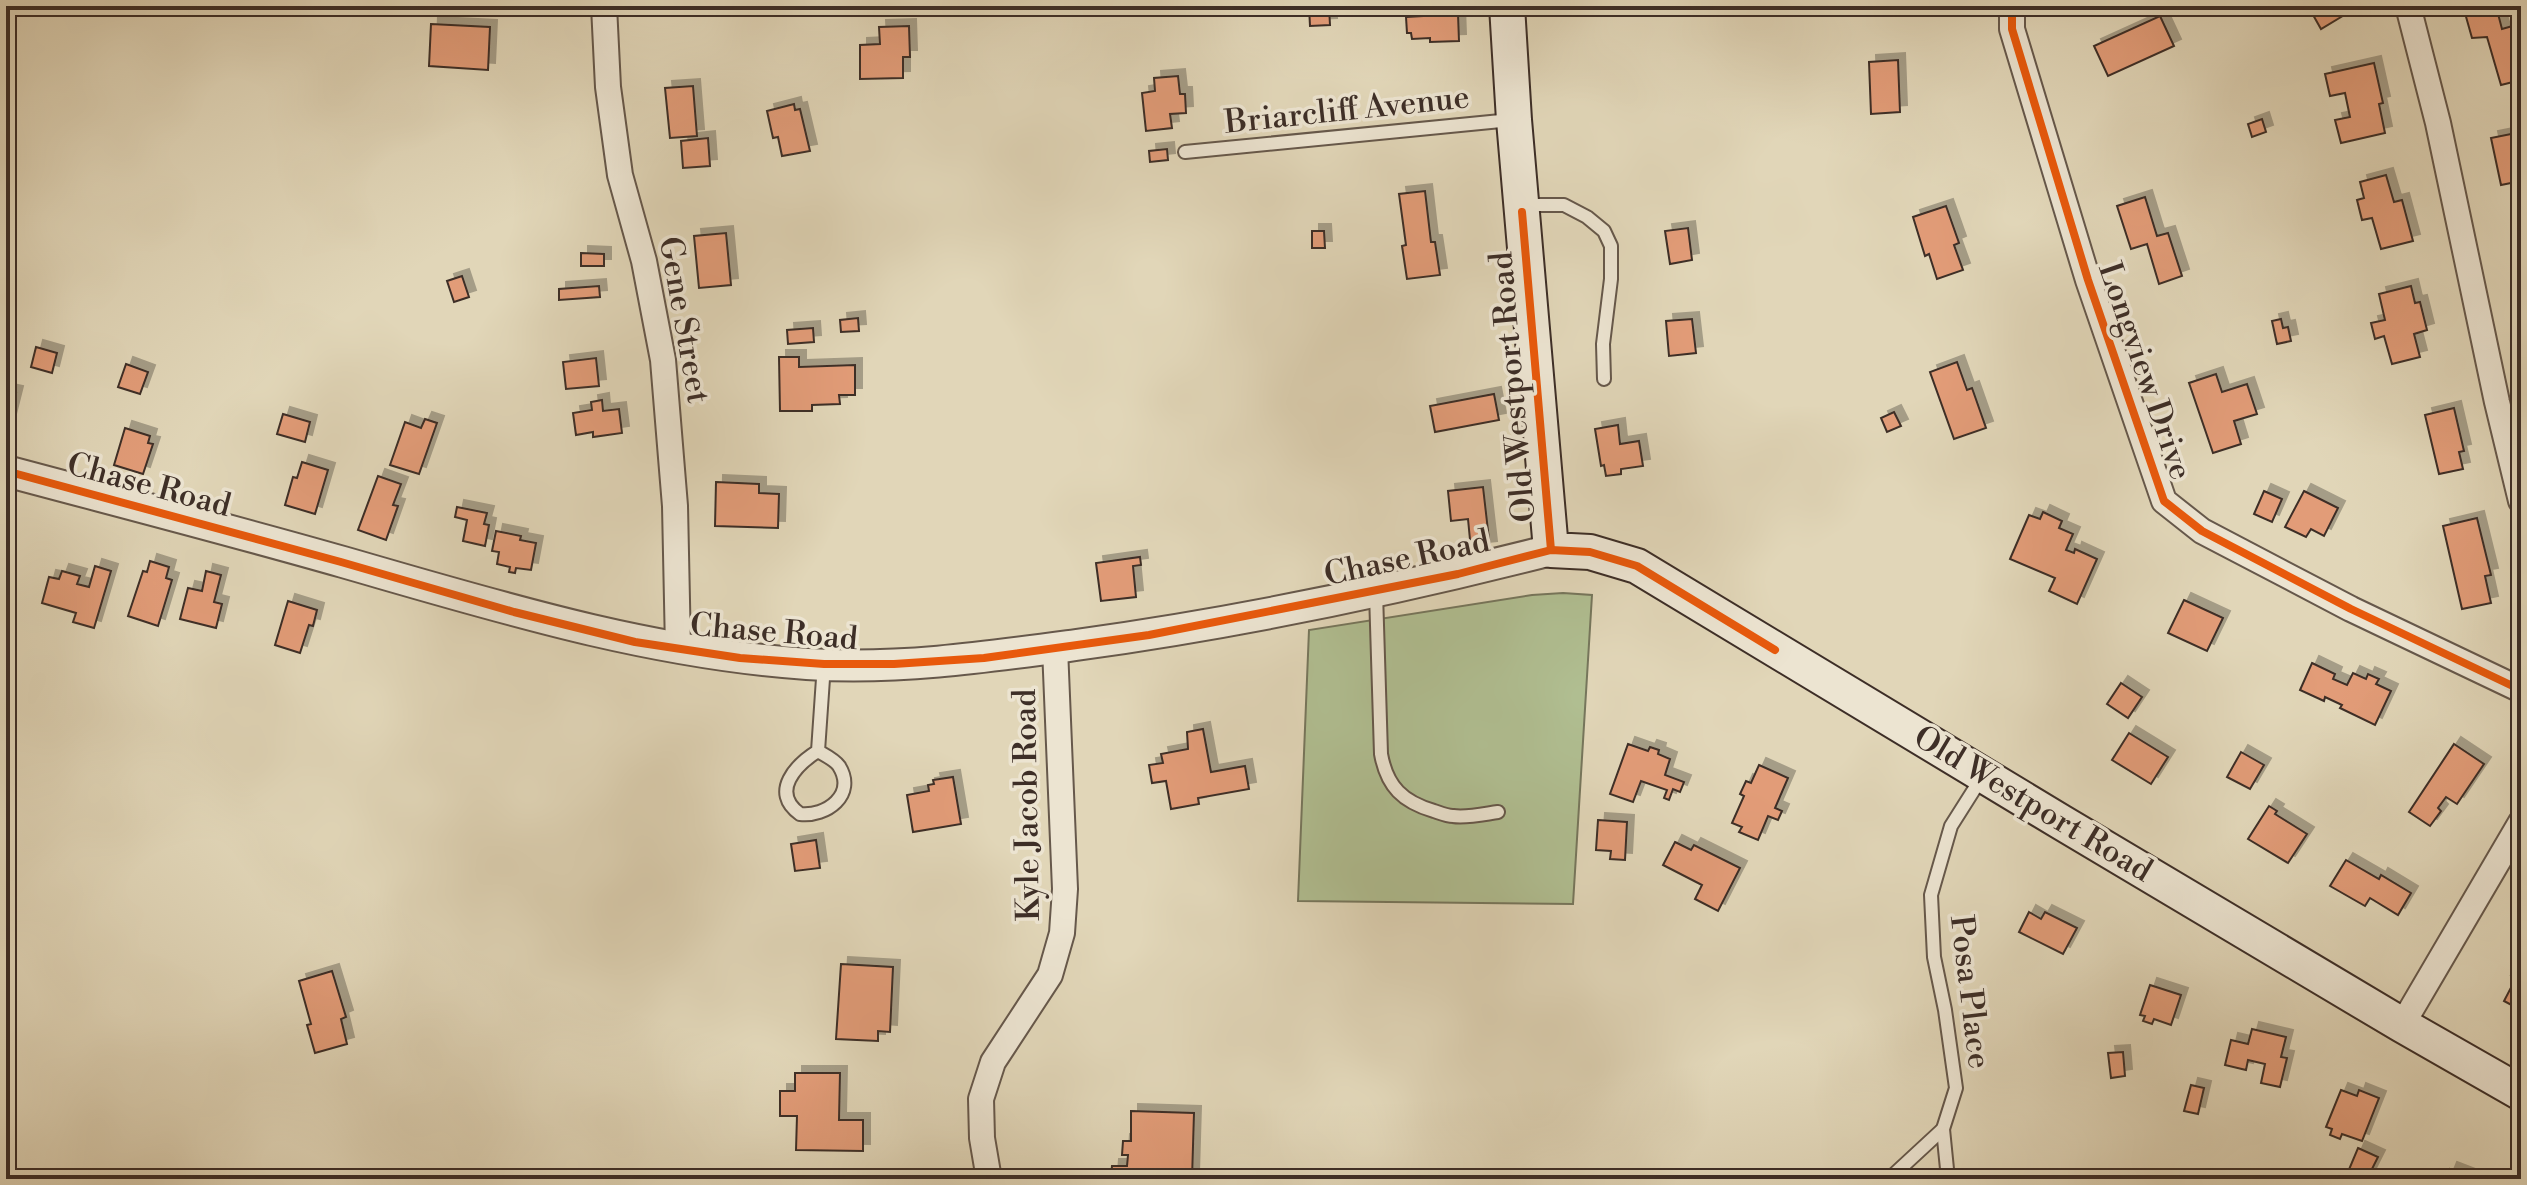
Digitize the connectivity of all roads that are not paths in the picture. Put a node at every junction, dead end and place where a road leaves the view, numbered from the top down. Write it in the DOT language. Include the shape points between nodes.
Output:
graph roads {
  1 [pos="604,6"];
  2 [pos="1507,6"];
  3 [pos="2012,6"];
  4 [pos="2408,6"];
  5 [pos="1514,120"];
  6 [pos="1185,152"];
  7 [pos="1521,205"];
  8 [pos="1604,379"];
  9 [pos="6,471"];
  10 [pos="2521,501"];
  11 [pos="1551,550"];
  12 [pos="1375,590"];
  13 [pos="678,648"];
  14 [pos="1055,648"];
  15 [pos="824,664"];
  16 [pos="2521,690"];
  17 [pos="818,751"];
  18 [pos="1984,774"];
  19 [pos="1498,812"];
  20 [pos="2521,822"];
  21 [pos="2402,1025"];
  22 [pos="2521,1093"];
  23 [pos="1943,1129"];
  24 [pos="989,1179"];
  25 [pos="1889,1179"];
  26 [pos="1948,1179"];
  1 -- 13 [label="street, Gene Street" via="620,175 663,360 675,506"];
  2 -- 5 [label="main road, Old Westport Road"];
  3 -- 16 [label="street, Longview Drive" via="2012,29 2088,280 2164,501 2202,531"];
  4 -- 10 [label="street"];
  5 -- 6 [label="lane, Briarcliff Avenue"];
  5 -- 7 [label="main road, Old Westport Road"];
  7 -- 8 [label="lane" via="1564,205 1604,231 1611,246"];
  7 -- 11 [label="main road, Old Westport Road"];
  9 -- 13 [label="street, Chase Road" via="514,612"];
  11 -- 12 [label="street, Chase Road"];
  11 -- 18 [label="main road, Old Westport Road" via="1590,552 1637,566"];
  12 -- 14 [label="street, Chase Road"];
  12 -- 19 [label="lane" via="1381,754 1391,785 1414,805 1453,816"];
  13 -- 15 [label="street, Chase Road"];
  14 -- 15 [label="street, Chase Road" via="984,658"];
  14 -- 24 [label="street, Kyle Jacob Road" via="1065,889 1062,933 1050,975 993,1062 981,1099"];
  15 -- 17 [label="lane"];
  17 -- 17 [label="lane" via="800,763 788,781 788,794 800,814 823,811 841,796 844,786 838,764"];
  18 -- 21 [label="main road, Old Westport Road"];
  18 -- 23 [label="lane, Posa Place" via="1951,826 1931,895 1934,957 1956,1088"];
  20 -- 21 [label="street"];
  21 -- 22 [label="main road, Old Westport Road"];
  23 -- 25 [label="lane"];
  23 -- 26 [label="lane, Posa Place"];
}
